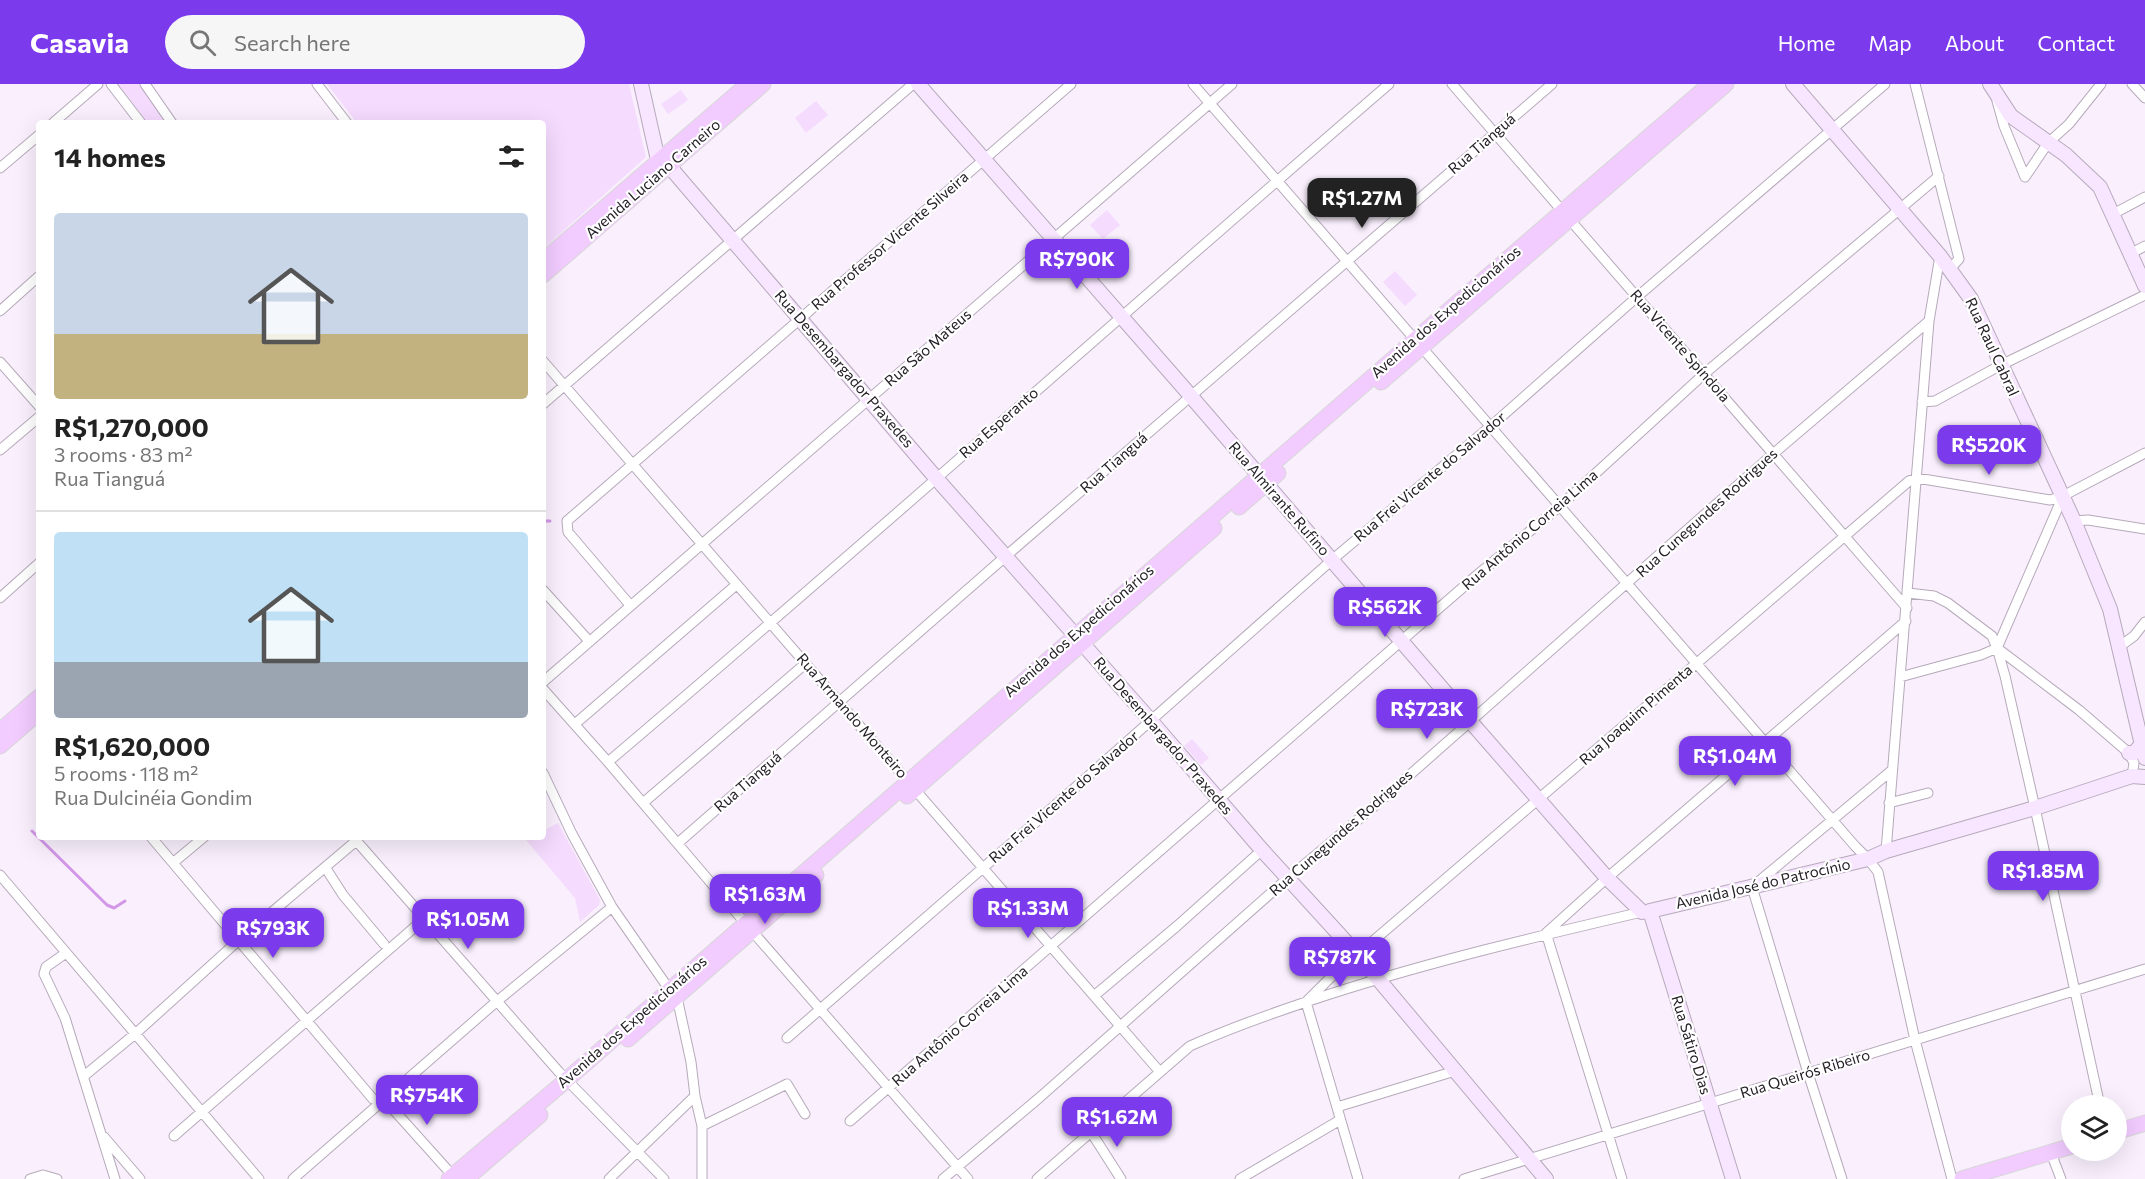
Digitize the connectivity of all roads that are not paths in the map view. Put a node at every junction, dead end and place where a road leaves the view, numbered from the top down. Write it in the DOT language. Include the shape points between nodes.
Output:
graph roads {
  1 [pos="98,84"];
  2 [pos="111,84"];
  3 [pos="145,84"];
  4 [pos="317,84"];
  5 [pos="642,84"];
  6 [pos="748,84"];
  7 [pos="764,84"];
  8 [pos="913,84"];
  9 [pos="918,84"];
  10 [pos="1071,84"];
  11 [pos="1193,84"];
  12 [pos="1232,84"];
  13 [pos="1389,84"];
  14 [pos="1452,84"];
  15 [pos="1552,84"];
  16 [pos="1710,84"];
  17 [pos="1726,84"];
  18 [pos="1793,84"];
  19 [pos="1885,84"];
  20 [pos="1915,84"];
  21 [pos="2101,84"];
  22 [pos="2132,84"];
  23 [pos="1993,90"];
  24 [pos="2145,98"];
  25 [pos="1209,103"];
  26 [pos="729,107"];
  27 [pos="56,120"];
  28 [pos="139,120"];
  29 [pos="170,120"];
  30 [pos="345,120"];
  31 [pos="1832,129"];
  32 [pos="1495,133"];
  33 [pos="36,138"];
  34 [pos="2048,143"];
  35 [pos="983,160"];
  36 [pos="664,163"];
  37 [pos="0,168"];
  38 [pos="1939,176"];
  39 [pos="1277,180"];
  40 [pos="2145,197"];
  41 [pos="1900,209"];
  42 [pos="2113,214"];
  43 [pos="1566,215"];
  44 [pos="1053,238"];
  45 [pos="732,240"];
  46 [pos="2145,246"];
  47 [pos="2130,254"];
  48 [pos="1940,256"];
  49 [pos="546,259"];
  50 [pos="1346,261"];
  51 [pos="1950,269"];
  52 [pos="546,272"];
  53 [pos="36,279"];
  54 [pos="2145,286"];
  55 [pos="2145,295"];
  56 [pos="1637,297"];
  57 [pos="0,311"];
  58 [pos="1121,317"];
  59 [pos="801,319"];
  60 [pos="1929,321"];
  61 [pos="1418,344"];
  62 [pos="0,362"];
  63 [pos="546,364"];
  64 [pos="2001,365"];
  65 [pos="1704,374"];
  66 [pos="564,385"];
  67 [pos="1191,397"];
  68 [pos="869,399"];
  69 [pos="546,401"];
  70 [pos="1922,402"];
  71 [pos="36,403"];
  72 [pos="36,420"];
  73 [pos="1491,426"];
  74 [pos="0,450"];
  75 [pos="2145,453"];
  76 [pos="1773,454"];
  77 [pos="632,465"];
  78 [pos="936,478"];
  79 [pos="1917,478"];
  80 [pos="1262,480"];
  81 [pos="2063,496"];
  82 [pos="1560,506"];
  83 [pos="2074,521"];
  84 [pos="2145,529"];
  85 [pos="1844,535"];
  86 [pos="700,544"];
  87 [pos="1006,556"];
  88 [pos="1332,560"];
  89 [pos="36,566"];
  90 [pos="1628,584"];
  91 [pos="736,585"];
  92 [pos="546,593"];
  93 [pos="1908,593"];
  94 [pos="0,598"];
  95 [pos="630,605"];
  96 [pos="1906,608"];
  97 [pos="1906,621"];
  98 [pos="770,622"];
  99 [pos="2145,622"];
  100 [pos="1078,639"];
  101 [pos="589,641"];
  102 [pos="1402,642"];
  103 [pos="2119,647"];
  104 [pos="1997,648"];
  105 [pos="1696,663"];
  106 [pos="805,664"];
  107 [pos="1900,677"];
  108 [pos="546,679"];
  109 [pos="546,692"];
  110 [pos="36,700"];
  111 [pos="840,702"];
  112 [pos="36,715"];
  113 [pos="1151,721"];
  114 [pos="1470,721"];
  115 [pos="575,724"];
  116 [pos="0,731"];
  117 [pos="1766,742"];
  118 [pos="0,746"];
  119 [pos="2143,752"];
  120 [pos="2129,753"];
  121 [pos="608,762"];
  122 [pos="1891,771"];
  123 [pos="2139,776"];
  124 [pos="546,779"];
  125 [pos="912,785"];
  126 [pos="1928,793"];
  127 [pos="1218,799"];
  128 [pos="1540,799"];
  129 [pos="643,803"];
  130 [pos="1889,803"];
  131 [pos="2035,808"];
  132 [pos="1833,820"];
  133 [pos="154,840"];
  134 [pos="200,840"];
  135 [pos="354,840"];
  136 [pos="356,840"];
  137 [pos="678,843"];
  138 [pos="1262,850"];
  139 [pos="1886,852"];
  140 [pos="1868,859"];
  141 [pos="174,862"];
  142 [pos="325,867"];
  143 [pos="982,868"];
  144 [pos="0,875"];
  145 [pos="1287,878"];
  146 [pos="1607,878"];
  147 [pos="1752,887"];
  148 [pos="612,907"];
  149 [pos="1646,911"];
  150 [pos="424,920"];
  151 [pos="748,926"];
  152 [pos="1546,933"];
  153 [pos="239,940"];
  154 [pos="384,944"];
  155 [pos="1052,946"];
  156 [pos="66,952"];
  157 [pos="1358,956"];
  158 [pos="2145,969"];
  159 [pos="1376,979"];
  160 [pos="2076,990"];
  161 [pos="672,993"];
  162 [pos="1094,996"];
  163 [pos="496,1002"];
  164 [pos="1306,1002"];
  165 [pos="821,1009"];
  166 [pos="307,1020"];
  167 [pos="1120,1026"];
  168 [pos="135,1034"];
  169 [pos="787,1038"];
  170 [pos="1915,1040"];
  171 [pos="1455,1071"];
  172 [pos="1160,1072"];
  173 [pos="1808,1074"];
  174 [pos="84,1076"];
  175 [pos="570,1083"];
  176 [pos="888,1088"];
  177 [pos="2098,1095"];
  178 [pos="695,1096"];
  179 [pos="382,1102"];
  180 [pos="1709,1103"];
  181 [pos="1337,1107"];
  182 [pos="201,1112"];
  183 [pos="805,1114"];
  184 [pos="1340,1120"];
  185 [pos="850,1121"];
  186 [pos="2145,1123"];
  187 [pos="702,1126"];
  188 [pos="2127,1129"];
  189 [pos="1091,1132"];
  190 [pos="102,1134"];
  191 [pos="1608,1134"];
  192 [pos="174,1136"];
  193 [pos="2061,1150"];
  194 [pos="637,1151"];
  195 [pos="2051,1153"];
  196 [pos="1528,1158"];
  197 [pos="957,1167"];
  198 [pos="456,1178"];
  199 [pos="30,1179"];
  200 [pos="57,1179"];
  201 [pos="115,1179"];
  202 [pos="140,1179"];
  203 [pos="259,1179"];
  204 [pos="293,1179"];
  205 [pos="609,1179"];
  206 [pos="664,1179"];
  207 [pos="702,1179"];
  208 [pos="943,1179"];
  209 [pos="968,1179"];
  210 [pos="1037,1179"];
  211 [pos="1121,1179"];
  212 [pos="1240,1179"];
  213 [pos="1358,1179"];
  214 [pos="1464,1179"];
  215 [pos="1546,1179"];
  216 [pos="1622,1179"];
  217 [pos="1733,1179"];
  218 [pos="1842,1179"];
  219 [pos="1952,1179"];
  220 [pos="1962,1179"];
  221 [pos="2061,1179"];
  1 -- 27 [label="street"];
  2 -- 28 [label="street"];
  3 -- 29 [label="street"];
  4 -- 30 [label="street"];
  5 -- 36 [label="street"];
  6 -- 26 [label="main road, Avenida Luciano Carneiro"];
  7 -- 26 [label="main road, Avenida Luciano Carneiro"];
  8 -- 45 [label="street"];
  9 -- 35 [label="street, Rua Almirante Rufino"];
  10 -- 35 [label="street, Rua Professor Vicente Silveira"];
  11 -- 25 [label="street"];
  12 -- 25 [label="street, Rua São Mateus"];
  13 -- 39 [label="street, Rua Esperanto"];
  14 -- 32 [label="street, Rua Vicente Spíndola"];
  15 -- 32 [label="street, Rua Tianguá"];
  16 -- 43 [label="main road, Avenida dos Expedicionários"];
  17 -- 43 [label="main road, Avenida dos Expedicionários"];
  18 -- 31 [label="street, Rua Raul Cabral"];
  19 -- 31 [label="street, Rua Frei Vicente do Salvador"];
  20 -- 38 [label="street"];
  21 -- 34 [label="street"];
  22 -- 24 [label="street"];
  23 -- 34 [label="street" via="2011,116"];
  23 -- 34 [label="street" via="2025,177"];
  25 -- 39 [label="street"];
  25 -- 44 [label="street, Rua São Mateus"];
  26 -- 36 [label="main road, Avenida Luciano Carneiro"];
  31 -- 41 [label="street, Rua Raul Cabral"];
  31 -- 56 [label="street, Rua Frei Vicente do Salvador"];
  32 -- 43 [label="street, Rua Vicente Spíndola"];
  32 -- 50 [label="street, Rua Tianguá"];
  33 -- 37 [label="street"];
  34 -- 42 [label="street" via="2100,187"];
  35 -- 44 [label="street, Rua Almirante Rufino"];
  35 -- 59 [label="street, Rua Professor Vicente Silveira"];
  36 -- 45 [label="street, Rua Desembargador Praxedes"];
  36 -- 49 [label="main road, Avenida Luciano Carneiro"];
  36 -- 52 [label="main road, Avenida Luciano Carneiro"];
  38 -- 41 [label="street, Rua Antônio Correia Lima"];
  38 -- 51 [label="street" via="1959,259"];
  39 -- 50 [label="street"];
  39 -- 58 [label="street, Rua Esperanto"];
  40 -- 42 [label="street"];
  41 -- 48 [label="street, Rua Raul Cabral"];
  41 -- 65 [label="street, Rua Antônio Correia Lima"];
  42 -- 47 [label="street"];
  43 -- 56 [label="street, Rua Vicente Spíndola"];
  43 -- 61 [label="main road, Avenida dos Expedicionários"];
  44 -- 58 [label="street, Rua Almirante Rufino"];
  44 -- 68 [label="street, Rua São Mateus"];
  45 -- 59 [label="street, Rua Desembargador Praxedes"];
  45 -- 66 [label="street"];
  46 -- 47 [label="street"];
  47 -- 54 [label="street"];
  48 -- 51 [label="street, Rua Raul Cabral"];
  48 -- 60 [label="street"];
  50 -- 61 [label="street"];
  50 -- 67 [label="street, Rua Tianguá"];
  51 -- 64 [label="street, Rua Raul Cabral" via="1971,299"];
  53 -- 57 [label="street"];
  55 -- 64 [label="street"];
  56 -- 65 [label="street, Rua Vicente Spíndola"];
  56 -- 73 [label="street, Rua Frei Vicente do Salvador"];
  58 -- 67 [label="street, Rua Almirante Rufino"];
  58 -- 78 [label="street, Rua Esperanto"];
  59 -- 68 [label="street, Rua Desembargador Praxedes"];
  59 -- 77 [label="street, Rua Professor Vicente Silveira"];
  60 -- 70 [label="street"];
  60 -- 76 [label="street, Rua Cunegundes Rodrigues"];
  61 -- 73 [label="street"];
  61 -- 80 [label="main road, Avenida dos Expedicionários"];
  62 -- 71 [label="street"];
  63 -- 66 [label="street, Rua Armando Monteiro"];
  64 -- 70 [label="street" via="1935,401"];
  64 -- 81 [label="street, Rua Raul Cabral"];
  65 -- 76 [label="street, Rua Vicente Spíndola"];
  65 -- 82 [label="street, Rua Antônio Correia Lima"];
  66 -- 69 [label="street"];
  66 -- 77 [label="street, Rua Armando Monteiro"];
  67 -- 80 [label="street, Rua Almirante Rufino"];
  67 -- 87 [label="street, Rua Tianguá"];
  68 -- 78 [label="street, Rua Desembargador Praxedes"];
  68 -- 86 [label="street, Rua São Mateus"];
  70 -- 79 [label="street"];
  72 -- 74 [label="street"];
  73 -- 82 [label="street"];
  73 -- 88 [label="street, Rua Frei Vicente do Salvador"];
  75 -- 81 [label="street"];
  76 -- 85 [label="street, Rua Vicente Spíndola"];
  76 -- 90 [label="street, Rua Cunegundes Rodrigues"];
  77 -- 86 [label="street, Rua Armando Monteiro"];
  77 -- 95 [label="street, Rua Professor Vicente Silveira" via="567,522 568,532"];
  78 -- 87 [label="street, Rua Desembargador Praxedes"];
  78 -- 98 [label="street, Rua Esperanto"];
  79 -- 81 [label="street" via="2050,500"];
  79 -- 85 [label="street, Rua Joaquim Pimenta" via="1901,486"];
  79 -- 93 [label="street"];
  80 -- 88 [label="street, Rua Almirante Rufino"];
  80 -- 100 [label="main road, Avenida dos Expedicionários"];
  81 -- 83 [label="street, Rua Raul Cabral"];
  81 -- 104 [label="street"];
  82 -- 90 [label="street"];
  82 -- 102 [label="street, Rua Antônio Correia Lima"];
  83 -- 84 [label="street"];
  83 -- 103 [label="street, Rua Raul Cabral" via="2110,609"];
  85 -- 96 [label="street, Rua Vicente Spíndola"];
  85 -- 105 [label="street, Rua Joaquim Pimenta"];
  86 -- 91 [label="street, Rua Armando Monteiro"];
  86 -- 95 [label="street, Rua São Mateus"];
  87 -- 100 [label="street, Rua Desembargador Praxedes"];
  87 -- 111 [label="street, Rua Tianguá"];
  88 -- 102 [label="street, Rua Almirante Rufino"];
  88 -- 113 [label="street, Rua Frei Vicente do Salvador"];
  89 -- 94 [label="street"];
  90 -- 105 [label="street"];
  90 -- 114 [label="street, Rua Cunegundes Rodrigues"];
  91 -- 98 [label="street, Rua Armando Monteiro"];
  91 -- 115 [label="street"];
  92 -- 101 [label="street"];
  93 -- 96 [label="street"];
  93 -- 104 [label="street" via="1934,596 1948,603 1992,636"];
  95 -- 101 [label="street, Rua São Mateus"];
  96 -- 97 [label="street"];
  97 -- 107 [label="street"];
  97 -- 117 [label="street"];
  98 -- 106 [label="street, Rua Armando Monteiro"];
  98 -- 121 [label="street, Rua Esperanto"];
  99 -- 103 [label="street"];
  100 -- 113 [label="street, Rua Desembargador Praxedes"];
  100 -- 125 [label="main road, Avenida dos Expedicionários"];
  101 -- 108 [label="street, Rua São Mateus"];
  102 -- 114 [label="street, Rua Almirante Rufino"];
  102 -- 127 [label="street, Rua Antônio Correia Lima"];
  103 -- 119 [label="street, Rua Raul Cabral"];
  104 -- 107 [label="street"];
  104 -- 120 [label="street"];
  104 -- 131 [label="street"];
  105 -- 117 [label="street"];
  105 -- 128 [label="street, Rua Joaquim Pimenta"];
  106 -- 111 [label="street, Rua Armando Monteiro"];
  106 -- 129 [label="street"];
  107 -- 122 [label="street"];
  109 -- 115 [label="street"];
  110 -- 116 [label="main road"];
  111 -- 125 [label="street, Rua Armando Monteiro"];
  111 -- 137 [label="street, Rua Tianguá"];
  112 -- 118 [label="main road"];
  113 -- 127 [label="street, Rua Desembargador Praxedes"];
  113 -- 143 [label="street, Rua Frei Vicente do Salvador"];
  114 -- 128 [label="street, Rua Almirante Rufino"];
  114 -- 145 [label="street, Rua Cunegundes Rodrigues"];
  115 -- 121 [label="street"];
  117 -- 132 [label="street"];
  117 -- 146 [label="street"];
  119 -- 120 [label="street"];
  120 -- 123 [label="street"];
  121 -- 129 [label="street"];
  122 -- 130 [label="street"];
  122 -- 132 [label="street"];
  123 -- 131 [label="street, Avenida José do Patrocínio"];
  124 -- 148 [label="street"];
  125 -- 143 [label="street, Rua Armando Monteiro"];
  125 -- 151 [label="main road, Avenida dos Expedicionários"];
  126 -- 130 [label="street"];
  127 -- 138 [label="street, Rua Desembargador Praxedes"];
  127 -- 155 [label="street, Rua Antônio Correia Lima"];
  128 -- 146 [label="street, Rua Almirante Rufino"];
  128 -- 157 [label="street, Rua Joaquim Pimenta"];
  129 -- 137 [label="street"];
  130 -- 139 [label="street"];
  131 -- 139 [label="street, Avenida José do Patrocínio"];
  131 -- 160 [label="street"];
  132 -- 140 [label="street"];
  132 -- 147 [label="street"];
  133 -- 141 [label="street"];
  134 -- 141 [label="street"];
  135 -- 142 [label="street"];
  136 -- 150 [label="street"];
  137 -- 151 [label="street"];
  138 -- 145 [label="street, Rua Desembargador Praxedes"];
  138 -- 162 [label="street"];
  139 -- 140 [label="street, Avenida José do Patrocínio"];
  140 -- 147 [label="street, Avenida José do Patrocínio"];
  140 -- 170 [label="street" via="1878,872"];
  141 -- 153 [label="street"];
  142 -- 153 [label="street"];
  142 -- 154 [label="street"];
  143 -- 155 [label="street, Rua Armando Monteiro"];
  143 -- 165 [label="street, Rua Frei Vicente do Salvador"];
  144 -- 156 [label="street"];
  145 -- 157 [label="street, Rua Desembargador Praxedes"];
  145 -- 167 [label="street, Rua Cunegundes Rodrigues"];
  146 -- 149 [label="street, Rua Almirante Rufino"];
  146 -- 152 [label="street"];
  147 -- 149 [label="street, Avenida José do Patrocínio"];
  147 -- 173 [label="street"];
  148 -- 161 [label="street"];
  148 -- 163 [label="street"];
  149 -- 152 [label="street, Avenida José do Patrocínio"];
  149 -- 180 [label="street, Rua Sátiro Dias"];
  150 -- 163 [label="street"];
  150 -- 166 [label="street"];
  151 -- 161 [label="main road, Avenida dos Expedicionários"];
  151 -- 165 [label="street"];
  152 -- 159 [label="street, Avenida José do Patrocínio"];
  152 -- 191 [label="street"];
  153 -- 166 [label="street"];
  153 -- 168 [label="street"];
  155 -- 162 [label="street, Rua Armando Monteiro"];
  155 -- 176 [label="street, Rua Antônio Correia Lima"];
  156 -- 168 [label="street"];
  156 -- 174 [label="street" via="46,967 45,974"];
  157 -- 159 [label="street, Rua Desembargador Praxedes"];
  157 -- 164 [label="street, Rua Joaquim Pimenta"];
  158 -- 160 [label="street, Rua Queirós Ribeiro"];
  159 -- 164 [label="street, Avenida José do Patrocínio"];
  159 -- 171 [label="street, Rua Desembargador Praxedes"];
  160 -- 170 [label="street, Rua Queirós Ribeiro"];
  160 -- 177 [label="street"];
  161 -- 175 [label="main road, Avenida dos Expedicionários"];
  161 -- 178 [label="street" via="685,1030"];
  162 -- 167 [label="street, Rua Armando Monteiro"];
  163 -- 175 [label="street"];
  163 -- 179 [label="street"];
  164 -- 172 [label="street, Avenida José do Patrocínio" via="1190,1046"];
  164 -- 181 [label="street"];
  165 -- 169 [label="street, Rua Frei Vicente do Salvador"];
  165 -- 176 [label="street"];
  166 -- 179 [label="street" via="373,1099"];
  166 -- 182 [label="street"];
  167 -- 172 [label="street, Rua Armando Monteiro"];
  167 -- 197 [label="street, Rua Cunegundes Rodrigues"];
  168 -- 174 [label="street"];
  168 -- 182 [label="street"];
  170 -- 173 [label="street, Rua Queirós Ribeiro"];
  170 -- 219 [label="street"];
  171 -- 181 [label="street"];
  171 -- 196 [label="street, Rua Desembargador Praxedes"];
  172 -- 189 [label="street, Avenida José do Patrocínio"];
  173 -- 180 [label="street, Rua Queirós Ribeiro"];
  173 -- 218 [label="street"];
  174 -- 190 [label="street"];
  175 -- 194 [label="street"];
  175 -- 198 [label="main road, Avenida dos Expedicionários"];
  176 -- 185 [label="street, Rua Antônio Correia Lima"];
  176 -- 197 [label="street"];
  178 -- 187 [label="street"];
  178 -- 194 [label="street"];
  179 -- 198 [label="street"];
  179 -- 204 [label="street"];
  180 -- 191 [label="street, Rua Queirós Ribeiro"];
  180 -- 217 [label="street, Rua Sátiro Dias"];
  181 -- 184 [label="street"];
  182 -- 192 [label="street"];
  182 -- 203 [label="street"];
  183 -- 187 [label="street" via="786,1084"];
  184 -- 212 [label="street"];
  184 -- 213 [label="street"];
  186 -- 188 [label="main road"];
  187 -- 207 [label="street"];
  189 -- 210 [label="street, Avenida José do Patrocínio"];
  189 -- 211 [label="street"];
  190 -- 201 [label="street"];
  190 -- 202 [label="street"];
  191 -- 196 [label="street, Rua Queirós Ribeiro"];
  191 -- 216 [label="street"];
  193 -- 195 [label="main road"];
  194 -- 205 [label="street"];
  194 -- 206 [label="street"];
  195 -- 220 [label="main road"];
  195 -- 221 [label="street"];
  196 -- 214 [label="street, Rua Queirós Ribeiro"];
  196 -- 215 [label="street, Rua Desembargador Praxedes"];
  197 -- 208 [label="street, Rua Cunegundes Rodrigues"];
  197 -- 209 [label="street"];
  199 -- 200 [label="street" via="44,1175"];
}
